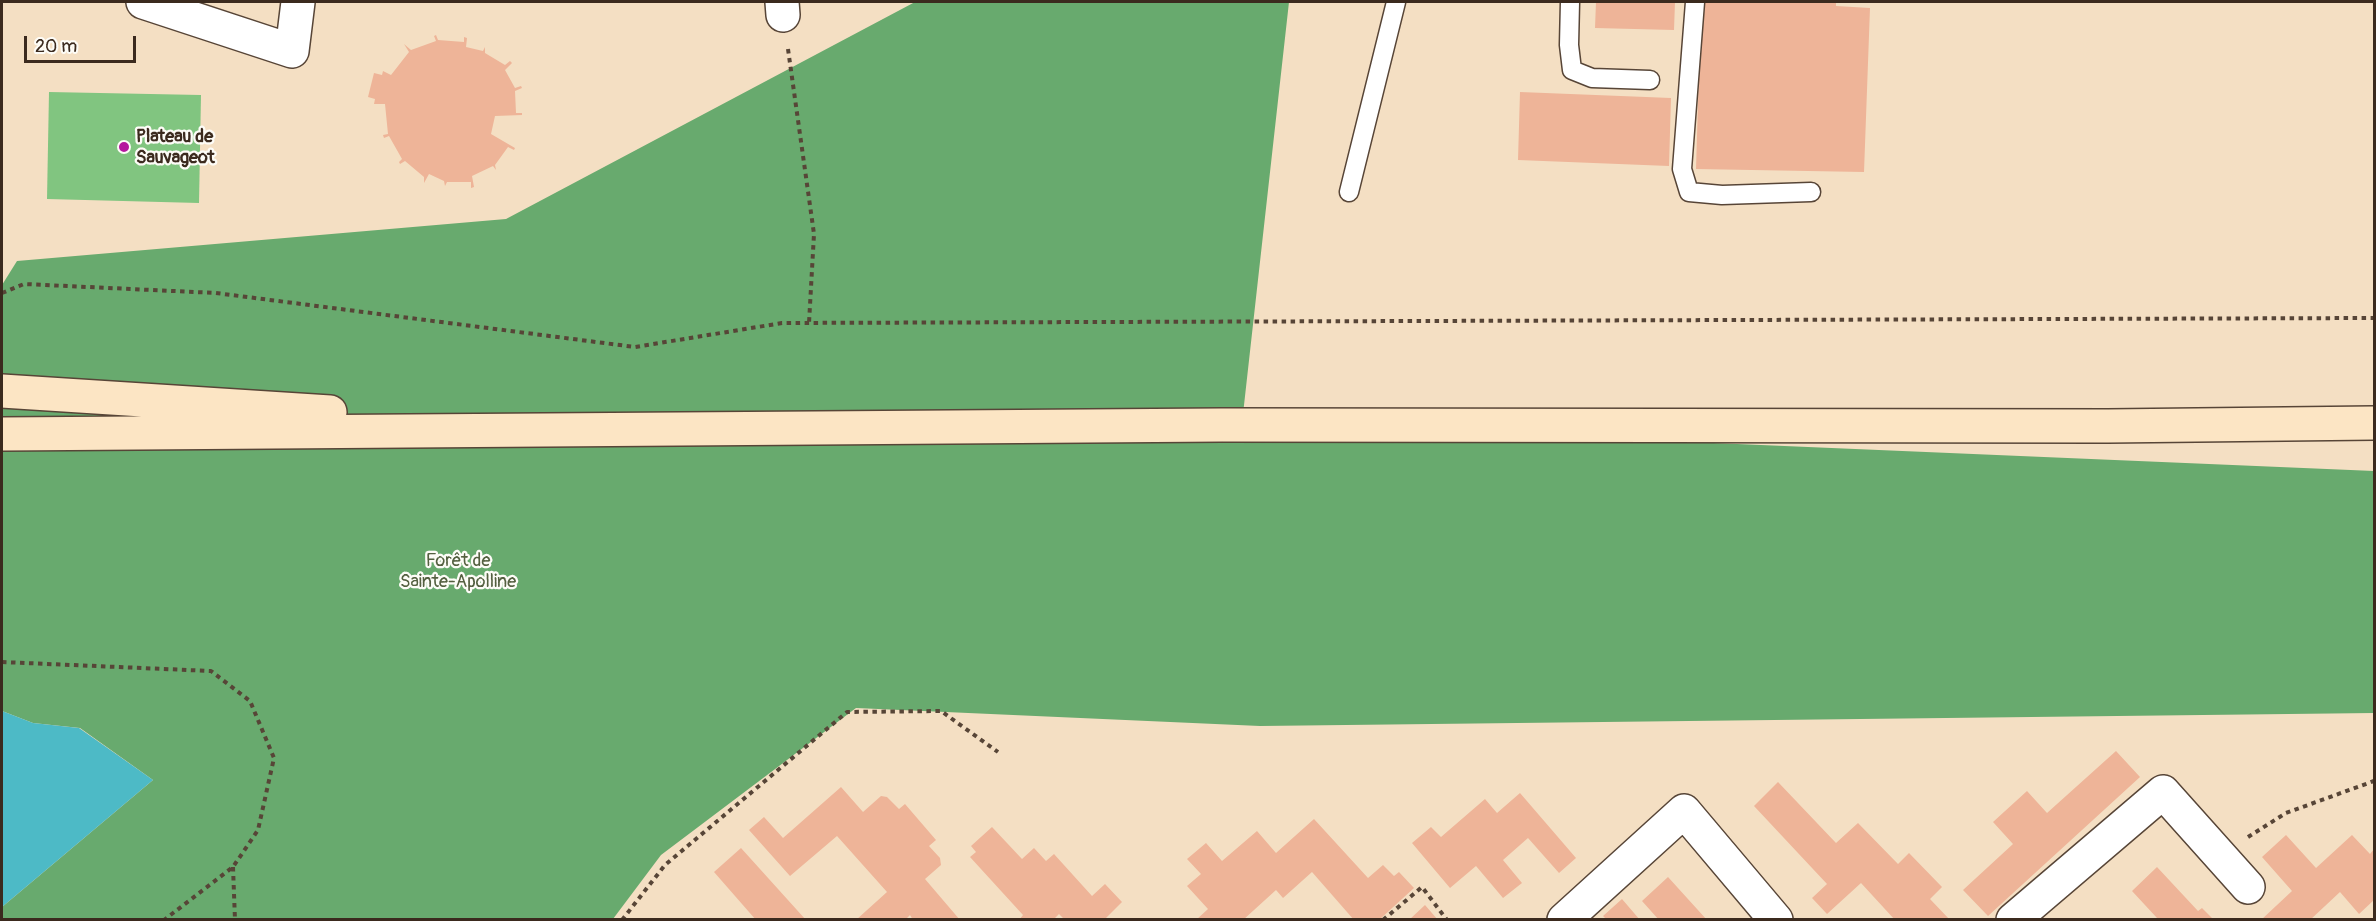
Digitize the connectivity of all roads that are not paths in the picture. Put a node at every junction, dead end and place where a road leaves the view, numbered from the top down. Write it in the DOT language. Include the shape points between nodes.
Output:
graph roads {
  1 [pos="143,2"];
  2 [pos="298,2"];
  3 [pos="1396,2"];
  4 [pos="1570,2"];
  5 [pos="1695,2"];
  6 [pos="1650,80"];
  7 [pos="1349,192"];
  8 [pos="1811,192"];
  9 [pos="2,391"];
  10 [pos="2374,423"];
  11 [pos="610,431"];
  12 [pos="2,434"];
  13 [pos="2248,887"];
  14 [pos="1564,920"];
  15 [pos="1776,920"];
  16 [pos="2013,920"];
  1 -- 2 [label="street" via="292,51"];
  3 -- 7 [label="lane"];
  4 -- 6 [label="lane" via="1572,70 1592,78"];
  5 -- 8 [label="lane" via="1682,169 1689,192"];
  9 -- 11 [label="main road"];
  10 -- 11 [label="main road" via="1222,425"];
  11 -- 12 [label="main road"];
  13 -- 16 [label="street" via="2163,792"];
  14 -- 15 [label="street" via="1684,811"];
}
